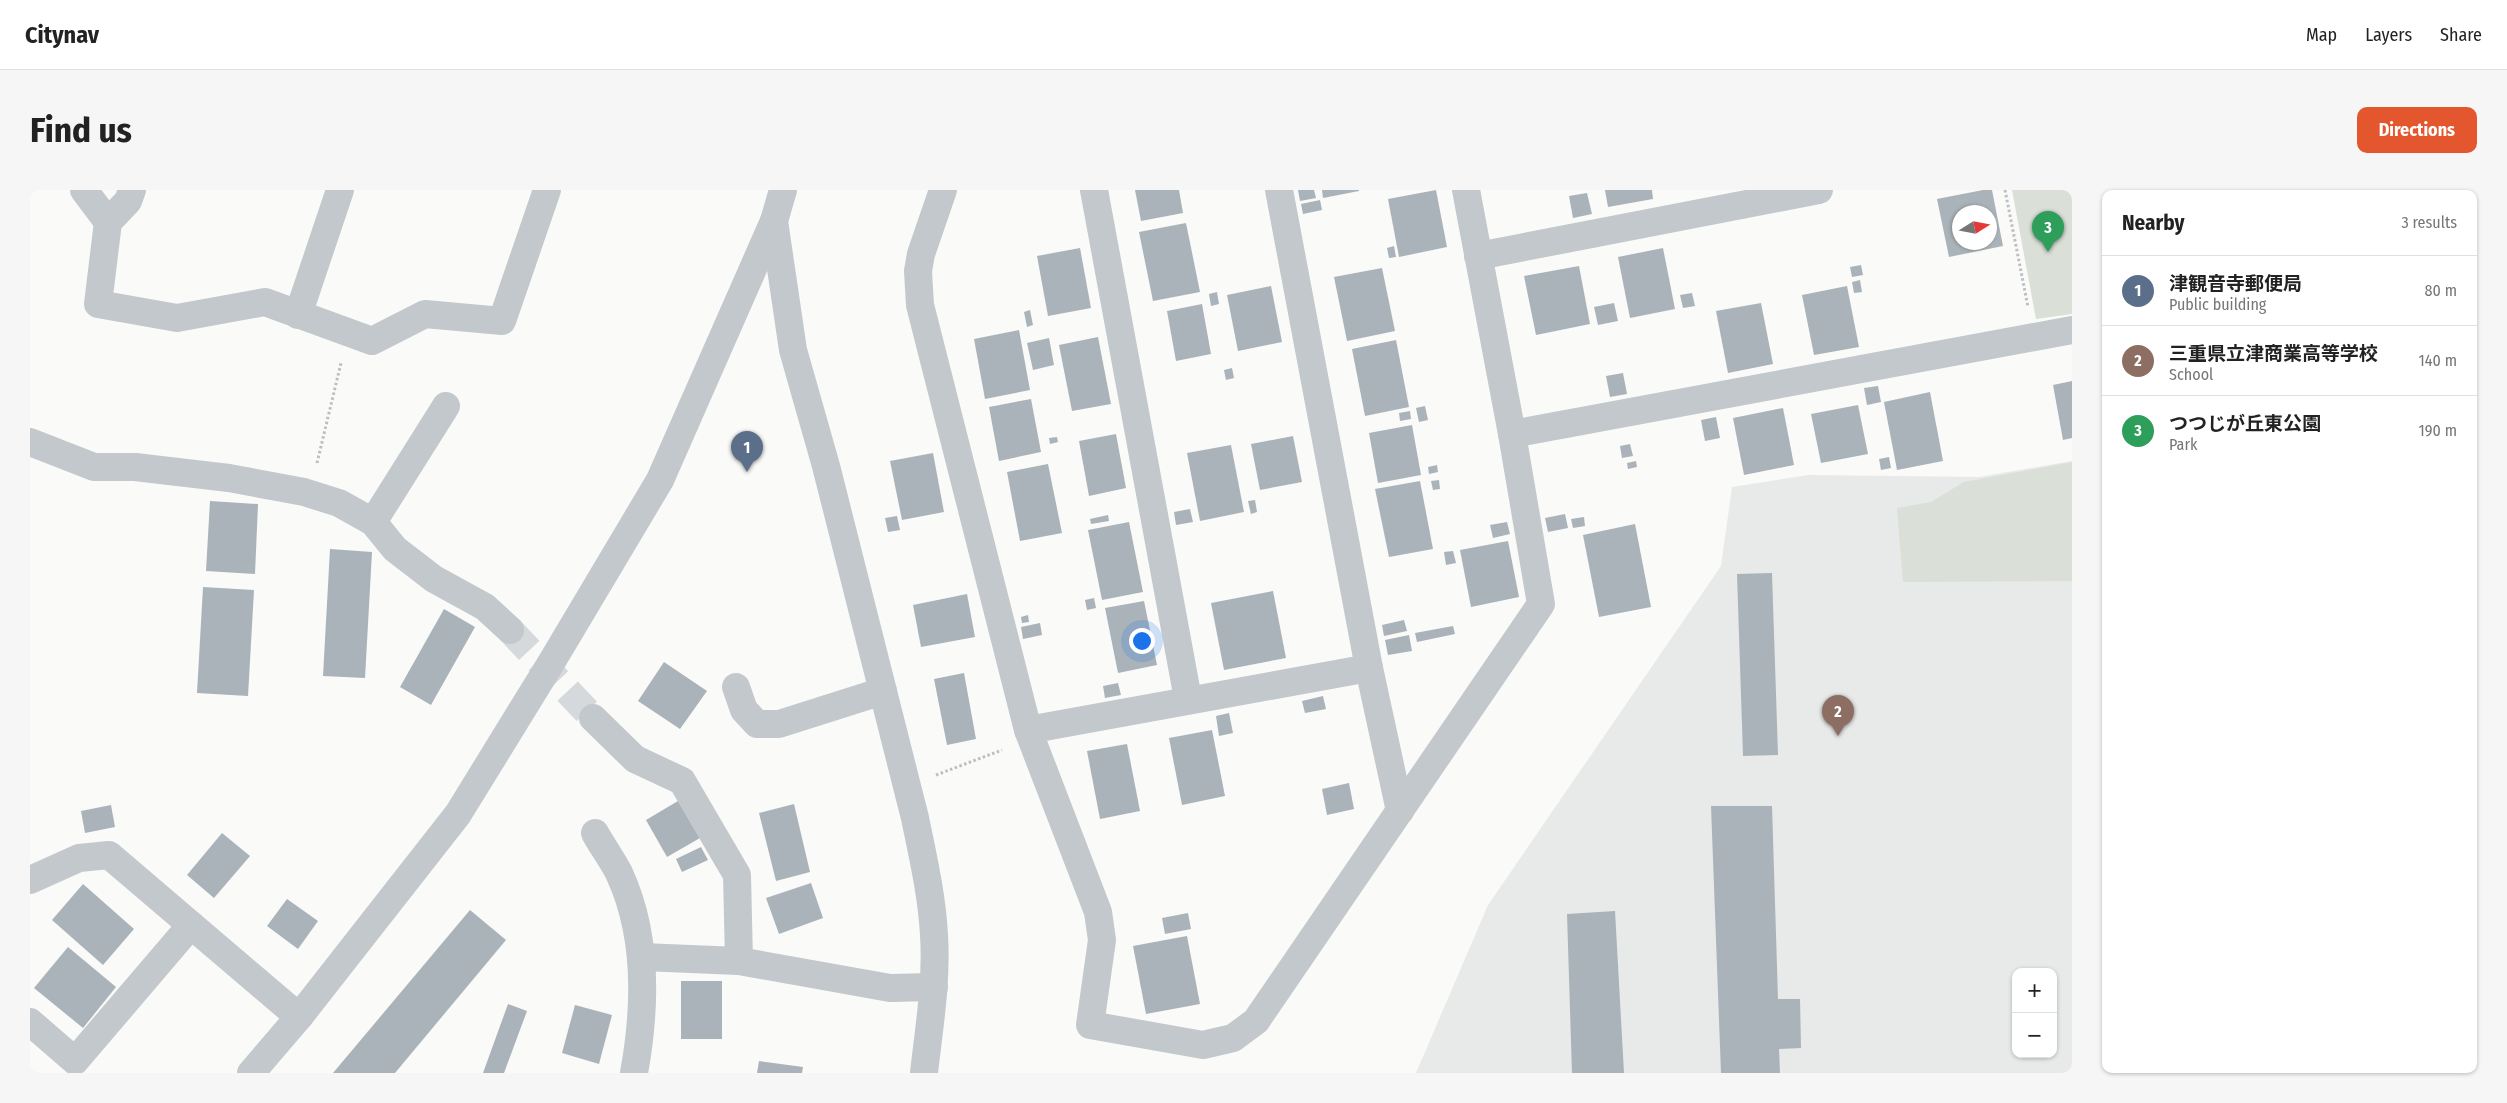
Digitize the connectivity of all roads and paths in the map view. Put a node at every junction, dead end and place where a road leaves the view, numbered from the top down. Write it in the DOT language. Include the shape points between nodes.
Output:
graph roads {
  1 [pos="84,190"];
  2 [pos="132,190"];
  3 [pos="340,190"];
  4 [pos="547,190"];
  5 [pos="783,190"];
  6 [pos="943,190"];
  7 [pos="1094,190"];
  8 [pos="1279,190"];
  9 [pos="1466,190"];
  10 [pos="1819,190"];
  11 [pos="2005,190"];
  12 [pos="774,221"];
  13 [pos="108,222"];
  14 [pos="1478,256"];
  15 [pos="298,316"];
  16 [pos="2072,330"];
  17 [pos="348,333"];
  18 [pos="2034,338"];
  19 [pos="446,406"];
  20 [pos="1512,434"];
  21 [pos="30,442"];
  22 [pos="309,494"];
  23 [pos="373,522"];
  24 [pos="510,630"];
  25 [pos="1369,668"];
  26 [pos="736,687"];
  27 [pos="883,691"];
  28 [pos="1188,699"];
  29 [pos="593,718"];
  30 [pos="1029,735"];
  31 [pos="907,786"];
  32 [pos="1400,810"];
  33 [pos="595,833"];
  34 [pos="30,880"];
  35 [pos="191,925"];
  36 [pos="642,957"];
  37 [pos="739,961"];
  38 [pos="934,986"];
  39 [pos="299,1017"];
  40 [pos="30,1022"];
  41 [pos="251,1073"];
  42 [pos="634,1073"];
  43 [pos="924,1073"];
  1 -- 13 [label="street"];
  2 -- 13 [label="street" via="128,202"];
  3 -- 15 [label="street"];
  4 -- 17 [label="street" via="502,321 425,314 372,341"];
  5 -- 12 [label="street"];
  6 -- 30 [label="street" via="921,254 918,271 920,305"];
  7 -- 28 [label="street"];
  8 -- 25 [label="street"];
  9 -- 14 [label="street"];
  10 -- 14 [label="street"];
  11 -- 18 [label="path"];
  12 -- 27 [label="street" via="793,350"];
  12 -- 39 [label="street" via="660,480 551,663 458,814"];
  13 -- 15 [label="street" via="98,304 177,318 264,302"];
  14 -- 20 [label="street"];
  15 -- 17 [label="street"];
  16 -- 18 [label="street"];
  17 -- 22 [label="path"];
  18 -- 20 [label="street"];
  19 -- 23 [label="street"];
  20 -- 32 [label="street" via="1541,604"];
  21 -- 22 [label="street" via="94,467 135,467 229,478"];
  22 -- 23 [label="street" via="339,503"];
  23 -- 24 [label="street" via="403,555 434,579 485,607"];
  25 -- 28 [label="street"];
  25 -- 32 [label="street"];
  26 -- 27 [label="street" via="744,710 757,724 779,724"];
  27 -- 31 [label="street"];
  28 -- 30 [label="street"];
  29 -- 37 [label="street" via="635,759 682,781 737,875"];
  30 -- 31 [label="path"];
  30 -- 32 [label="street" via="1098,912 1102,940 1090,1025 1202,1045 1233,1038 1256,1021"];
  31 -- 38 [label="street" via="927,874 934,936"];
  33 -- 36 [label="street" via="618,872 630,904"];
  34 -- 35 [label="street" via="79,858 109,855"];
  35 -- 39 [label="street"];
  35 -- 40 [label="street" via="75,1060"];
  36 -- 37 [label="street"];
  36 -- 42 [label="street" via="643,1015"];
  37 -- 38 [label="street" via="890,988"];
  38 -- 43 [label="street"];
  39 -- 41 [label="street"];
}
